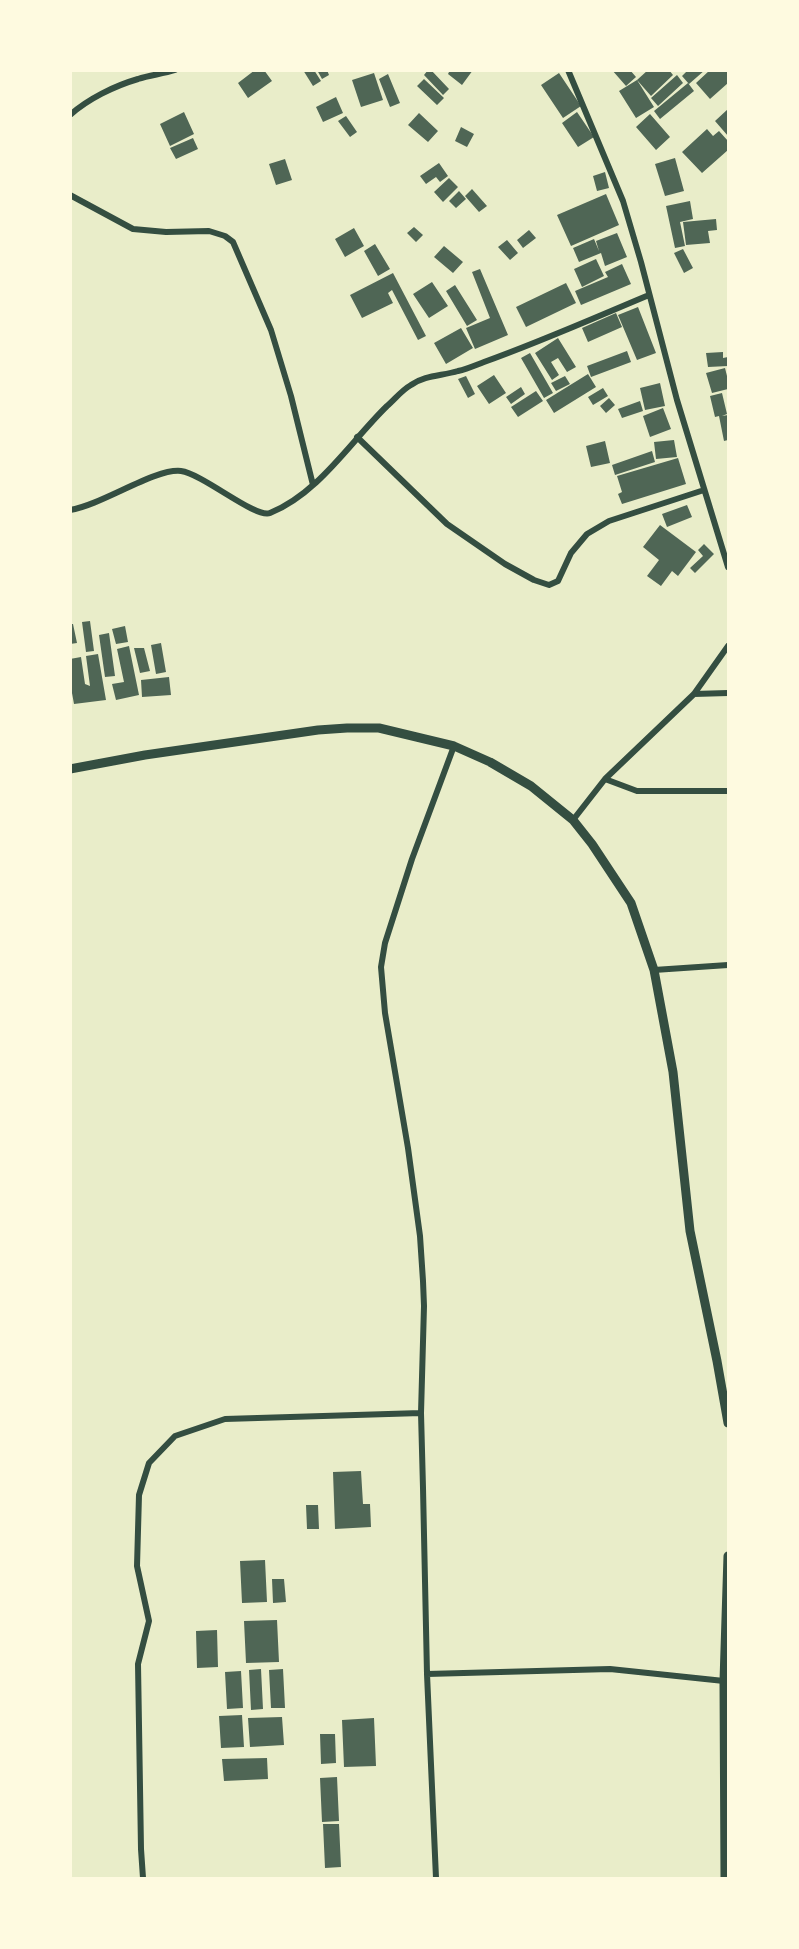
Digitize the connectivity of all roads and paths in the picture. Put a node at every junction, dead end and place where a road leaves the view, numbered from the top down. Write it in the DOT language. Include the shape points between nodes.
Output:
graph roads {
  1 [pos="175,70"];
  2 [pos="568,70"];
  3 [pos="70,116"];
  4 [pos="70,195"];
  5 [pos="649,295"];
  6 [pos="357,437"];
  7 [pos="313,485"];
  8 [pos="704,490"];
  9 [pos="70,510"];
  10 [pos="729,567"];
  11 [pos="729,646"];
  12 [pos="729,693"];
  13 [pos="694,694"];
  14 [pos="454,746"];
  15 [pos="70,769"];
  16 [pos="605,779"];
  17 [pos="729,791"];
  18 [pos="573,820"];
  19 [pos="729,965"];
  20 [pos="654,970"];
  21 [pos="421,1413"];
  22 [pos="729,1423"];
  23 [pos="729,1556"];
  24 [pos="427,1674"];
  25 [pos="724,1681"];
  26 [pos="143,1878"];
  27 [pos="436,1878"];
  28 [pos="725,1878"];
  1 -- 3 [label="street" via="111,90"];
  2 -- 5 [label="street" via="623,201"];
  4 -- 7 [label="street" via="133,229 209,231 233,242 271,330"];
  5 -- 6 [label="street" via="504,355 414,382"];
  5 -- 8 [label="street"];
  6 -- 7 [label="street"];
  6 -- 8 [label="street" via="447,524 505,564 549,585 559,579 571,553 586,534 609,522"];
  7 -- 9 [label="street" via="301,496 263,514 180,471"];
  8 -- 10 [label="street"];
  11 -- 13 [label="street"];
  12 -- 13 [label="street"];
  13 -- 16 [label="street"];
  14 -- 15 [label="main road" via="379,728 347,728"];
  14 -- 18 [label="main road" via="531,786"];
  14 -- 21 [label="street" via="412,859 381,967 420,1236 424,1306"];
  16 -- 17 [label="street" via="637,791"];
  16 -- 18 [label="street"];
  18 -- 20 [label="main road" via="631,903"];
  19 -- 20 [label="street"];
  20 -- 22 [label="main road" via="673,1072 690,1231"];
  21 -- 24 [label="street"];
  21 -- 26 [label="street" via="225,1419 175,1436 149,1463 139,1495 137,1566 149,1621 138,1664"];
  23 -- 25 [label="main road"];
  24 -- 25 [label="street" via="610,1669"];
  24 -- 27 [label="street"];
  25 -- 28 [label="main road"];
}
